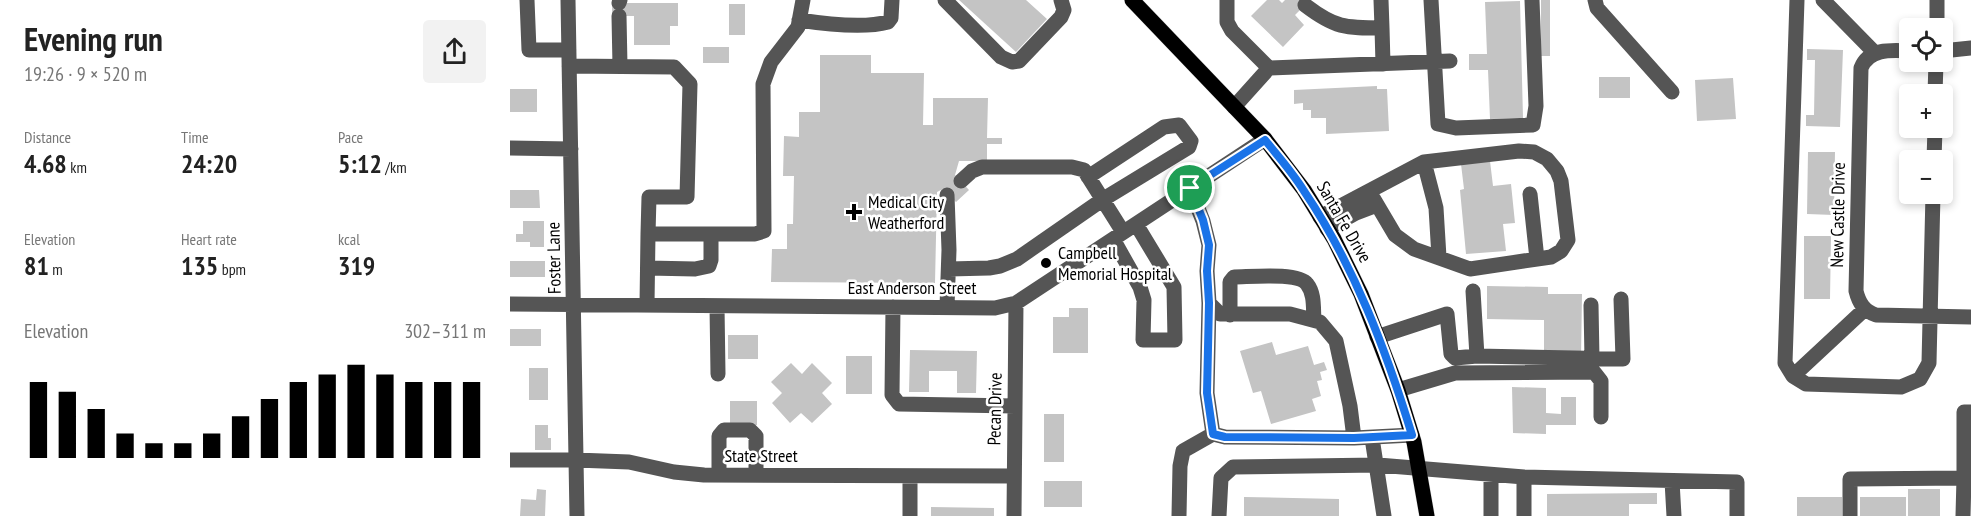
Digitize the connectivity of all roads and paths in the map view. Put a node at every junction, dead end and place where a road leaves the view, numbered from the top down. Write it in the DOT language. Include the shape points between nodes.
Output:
graph roads {
  1 [pos="527,0"];
  2 [pos="568,0"];
  3 [pos="803,0"];
  4 [pos="892,0"];
  5 [pos="945,0"];
  6 [pos="1061,0"];
  7 [pos="1132,0"];
  8 [pos="1227,0"];
  9 [pos="1381,0"];
  10 [pos="1431,0"];
  11 [pos="1532,0"];
  12 [pos="1595,0"];
  13 [pos="1797,0"];
  14 [pos="1823,0"];
  15 [pos="1936,0"];
  16 [pos="1305,5"];
  17 [pos="619,6"];
  18 [pos="1936,18"];
  19 [pos="799,20"];
  20 [pos="1382,28"];
  21 [pos="1971,48"];
  22 [pos="1899,50"];
  23 [pos="1953,50"];
  24 [pos="1875,53"];
  25 [pos="569,58"];
  26 [pos="1450,61"];
  27 [pos="1434,62"];
  28 [pos="1383,64"];
  29 [pos="620,66"];
  30 [pos="1269,68"];
  31 [pos="1672,92"];
  32 [pos="1234,107"];
  33 [pos="1265,140"];
  34 [pos="510,148"];
  35 [pos="571,149"];
  36 [pos="1424,162"];
  37 [pos="1088,177"];
  38 [pos="961,181"];
  39 [pos="1190,188"];
  40 [pos="1369,191"];
  41 [pos="1530,194"];
  42 [pos="947,195"];
  43 [pos="1102,200"];
  44 [pos="1933,204"];
  45 [pos="1377,205"];
  46 [pos="1324,223"];
  47 [pos="1124,232"];
  48 [pos="648,234"];
  49 [pos="711,234"];
  50 [pos="1439,257"];
  51 [pos="1537,259"];
  52 [pos="648,268"];
  53 [pos="949,268"];
  54 [pos="1473,291"];
  55 [pos="1621,299"];
  56 [pos="1016,303"];
  57 [pos="1209,303"];
  58 [pos="510,304"];
  59 [pos="574,304"];
  60 [pos="647,305"];
  61 [pos="1591,305"];
  62 [pos="717,306"];
  63 [pos="893,307"];
  64 [pos="947,307"];
  65 [pos="1865,309"];
  66 [pos="1230,315"];
  67 [pos="1930,316"];
  68 [pos="1971,317"];
  69 [pos="1314,320"];
  70 [pos="1377,337"];
  71 [pos="1477,356"];
  72 [pos="1592,359"];
  73 [pos="718,374"];
  74 [pos="1793,376"];
  75 [pos="1398,390"];
  76 [pos="1015,406"];
  77 [pos="1971,412"];
  78 [pos="1601,417"];
  79 [pos="1213,434"];
  80 [pos="1412,435"];
  81 [pos="1354,438"];
  82 [pos="1372,438"];
  83 [pos="510,460"];
  84 [pos="576,460"];
  85 [pos="1378,465"];
  86 [pos="1419,467"];
  87 [pos="719,475"];
  88 [pos="756,475"];
  89 [pos="1491,475"];
  90 [pos="910,476"];
  91 [pos="1014,476"];
  92 [pos="1524,477"];
  93 [pos="1964,478"];
  94 [pos="1672,481"];
  95 [pos="577,516"];
  96 [pos="910,516"];
  97 [pos="1014,516"];
  98 [pos="1179,516"];
  99 [pos="1219,516"];
  100 [pos="1384,516"];
  101 [pos="1427,516"];
  102 [pos="1491,516"];
  103 [pos="1524,516"];
  104 [pos="1674,516"];
  105 [pos="1737,516"];
  106 [pos="1850,516"];
  107 [pos="1963,516"];
  1 -- 25 [label="street" via="529,50"];
  2 -- 25 [label="street, Foster Lane"];
  3 -- 19 [label="street"];
  4 -- 19 [label="street" via="891,18 881,24"];
  5 -- 6 [label="street" via="1001,57 1012,62 1020,61 1061,17"];
  7 -- 32 [label="main road, Santa Fe Drive"];
  8 -- 30 [label="street" via="1227,22 1232,31"];
  9 -- 20 [label="street"];
  10 -- 27 [label="street"];
  11 -- 27 [label="street" via="1536,106 1533,125 1456,128 1438,124"];
  12 -- 31 [label="street" via="1597,8"];
  13 -- 74 [label="street" via="1785,363"];
  14 -- 24 [label="street"];
  15 -- 18 [label="street"];
  16 -- 20 [label="street" via="1326,21 1346,28"];
  17 -- 29 [label="street"];
  19 -- 49 [label="street" via="798,27 771,62 763,84 764,231"];
  20 -- 28 [label="street"];
  21 -- 23 [label="street"];
  22 -- 24 [label="street"];
  24 -- 65 [label="street, New Castle Drive" via="1864,61 1860,77 1856,291"];
  25 -- 29 [label="street"];
  25 -- 35 [label="street, Foster Lane"];
  26 -- 27 [label="street"];
  27 -- 28 [label="street"];
  28 -- 30 [label="street"];
  29 -- 48 [label="street" via="674,67 690,84 687,197 649,197"];
  30 -- 32 [label="street"];
  32 -- 33 [label="main road, Santa Fe Drive"];
  33 -- 39 [label="street, East Anderson Street"];
  33 -- 46 [label="main road, Santa Fe Drive"];
  34 -- 35 [label="street"];
  35 -- 59 [label="street, Foster Lane"];
  36 -- 40 [label="street"];
  36 -- 50 [label="street" via="1436,208"];
  36 -- 51 [label="street" via="1519,151 1534,152 1547,159 1561,181 1568,240 1561,251"];
  37 -- 38 [label="street" via="1084,170 1072,167 982,167"];
  37 -- 43 [label="street"];
  37 -- 43 [label="street" via="1164,128 1179,125 1189,137 1189,147"];
  39 -- 47 [label="street, East Anderson Street"];
  39 -- 57 [label="street" via="1209,245"];
  40 -- 45 [label="street"];
  40 -- 46 [label="street"];
  41 -- 51 [label="street"];
  42 -- 53 [label="street"];
  43 -- 47 [label="street"];
  43 -- 53 [label="street" via="1017,259 989,268"];
  44 -- 67 [label="street"];
  45 -- 46 [label="street"];
  45 -- 50 [label="street" via="1395,235 1414,249"];
  46 -- 70 [label="main road, Santa Fe Drive" via="1361,294"];
  47 -- 47 [label="street" via="1144,300 1143,340 1175,340 1174,286"];
  47 -- 56 [label="street, East Anderson Street"];
  48 -- 49 [label="street"];
  48 -- 52 [label="street"];
  49 -- 52 [label="street" via="708,266"];
  50 -- 51 [label="street" via="1470,268"];
  52 -- 60 [label="street"];
  53 -- 64 [label="street"];
  54 -- 71 [label="street"];
  55 -- 72 [label="street" via="1623,359"];
  56 -- 64 [label="street, East Anderson Street" via="995,308"];
  56 -- 76 [label="street, Pecan Drive"];
  57 -- 66 [label="street" via="1220,314"];
  57 -- 79 [label="street" via="1207,393"];
  58 -- 59 [label="street, East Anderson Street"];
  59 -- 60 [label="street, East Anderson Street"];
  59 -- 84 [label="street, Foster Lane"];
  60 -- 62 [label="street, East Anderson Street"];
  61 -- 72 [label="street"];
  62 -- 63 [label="street, East Anderson Street"];
  62 -- 73 [label="street"];
  63 -- 64 [label="street, East Anderson Street"];
  63 -- 76 [label="street" via="892,395 899,404"];
  65 -- 67 [label="street" via="1884,316"];
  65 -- 74 [label="street"];
  66 -- 69 [label="street" via="1290,314"];
  66 -- 69 [label="street" via="1230,282 1234,277 1298,277 1307,283 1313,296"];
  67 -- 68 [label="street"];
  67 -- 74 [label="street" via="1929,363 1920,379 1901,387 1806,384"];
  69 -- 81 [label="street" via="1336,341"];
  70 -- 71 [label="street" via="1447,314 1451,354 1455,358"];
  70 -- 75 [label="main road, Santa Fe Drive"];
  71 -- 72 [label="street"];
  75 -- 78 [label="street" via="1455,373 1594,372 1601,381"];
  75 -- 80 [label="main road, Santa Fe Drive"];
  76 -- 91 [label="street, Pecan Drive"];
  77 -- 93 [label="street" via="1964,412"];
  79 -- 81 [label="street"];
  79 -- 98 [label="street" via="1184,451"];
  80 -- 82 [label="street"];
  80 -- 86 [label="main road, Santa Fe Drive"];
  81 -- 82 [label="street"];
  82 -- 85 [label="street"];
  83 -- 84 [label="street, State Street"];
  84 -- 87 [label="street, State Street" via="629,462 674,472"];
  84 -- 95 [label="street, Foster Lane"];
  85 -- 86 [label="street"];
  85 -- 99 [label="street" via="1233,467 1221,478"];
  85 -- 100 [label="street"];
  86 -- 89 [label="street"];
  86 -- 101 [label="main road, Santa Fe Drive"];
  87 -- 88 [label="street, State Street"];
  87 -- 88 [label="street" via="719,436 724,430 750,430 756,436"];
  88 -- 90 [label="street, State Street"];
  89 -- 92 [label="street"];
  89 -- 102 [label="street"];
  90 -- 91 [label="street, State Street"];
  90 -- 96 [label="street"];
  91 -- 97 [label="street, Pecan Drive"];
  92 -- 94 [label="street"];
  92 -- 103 [label="street"];
  93 -- 106 [label="street" via="1850,479"];
  93 -- 107 [label="street"];
  94 -- 104 [label="street"];
  94 -- 105 [label="street" via="1737,482"];
}
